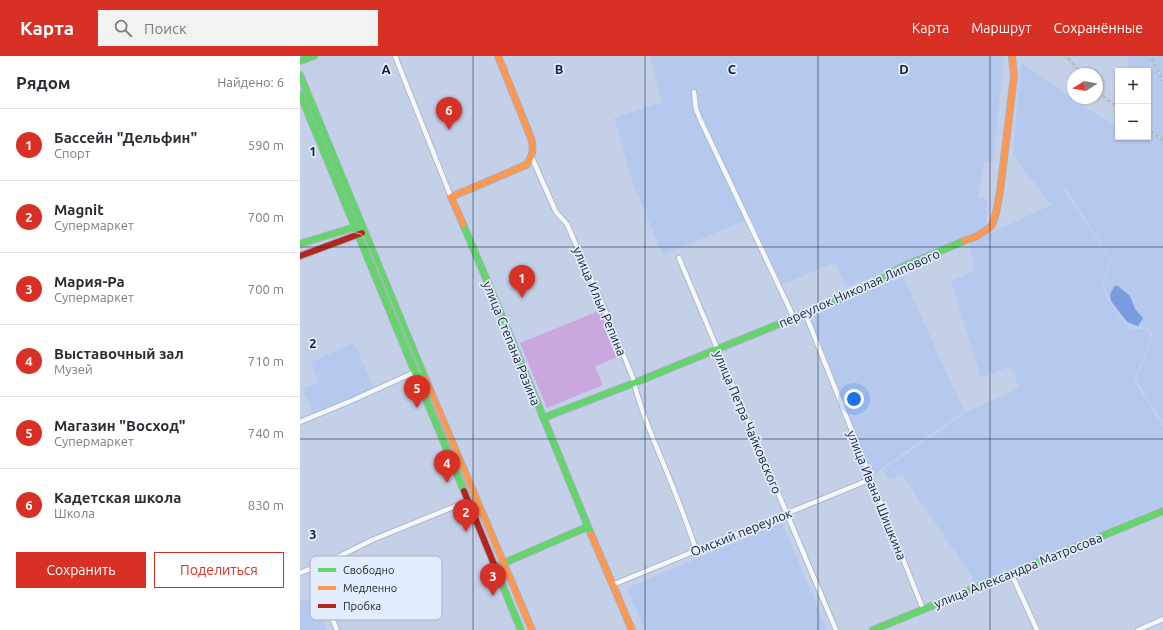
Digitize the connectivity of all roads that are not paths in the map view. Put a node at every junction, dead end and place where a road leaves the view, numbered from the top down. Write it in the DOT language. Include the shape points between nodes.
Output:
graph roads {
  1 [pos="314,56"];
  2 [pos="395,56"];
  3 [pos="498,56"];
  4 [pos="1012,56"];
  5 [pos="300,61"];
  6 [pos="300,75"];
  7 [pos="694,92"];
  8 [pos="301,97"];
  9 [pos="310,98"];
  10 [pos="532,158"];
  11 [pos="341,173"];
  12 [pos="334,176"];
  13 [pos="451,197"];
  14 [pos="355,227"];
  15 [pos="365,232"];
  16 [pos="358,234"];
  17 [pos="300,244"];
  18 [pos="300,256"];
  19 [pos="679,258"];
  20 [pos="805,313"];
  21 [pos="794,318"];
  22 [pos="717,349"];
  23 [pos="415,372"];
  24 [pos="634,383"];
  25 [pos="543,418"];
  26 [pos="300,422"];
  27 [pos="871,479"];
  28 [pos="476,496"];
  29 [pos="468,501"];
  30 [pos="1163,511"];
  31 [pos="786,514"];
  32 [pos="587,527"];
  33 [pos="696,550"];
  34 [pos="340,556"];
  35 [pos="504,563"];
  36 [pos="495,568"];
  37 [pos="310,569"];
  38 [pos="300,573"];
  39 [pos="1011,573"];
  40 [pos="612,585"];
  41 [pos="923,609"];
  42 [pos="1163,619"];
  43 [pos="333,620"];
  44 [pos="337,630"];
  45 [pos="521,630"];
  46 [pos="532,630"];
  47 [pos="632,630"];
  48 [pos="836,630"];
  49 [pos="873,630"];
  50 [pos="1037,630"];
  51 [pos="1138,630"];
  1 -- 5 [label="street"];
  2 -- 13 [label="street, улица Степана Разина"];
  3 -- 10 [label="street, улица Ильи Репина" via="531,138"];
  4 -- 20 [label="street, переулок Николая Липового" via="1014,76 1000,192 995,218 990,227 973,238 902,267 866,288"];
  6 -- 9 [label="street"];
  7 -- 21 [label="street" via="700,119"];
  8 -- 9 [label="street"];
  8 -- 12 [label="street"];
  9 -- 11 [label="street"];
  10 -- 13 [label="street" via="526,165"];
  10 -- 24 [label="street, улица Ильи Репина" via="556,212 567,224"];
  11 -- 12 [label="street"];
  11 -- 15 [label="street"];
  12 -- 14 [label="street"];
  13 -- 25 [label="street, улица Степана Разина"];
  14 -- 16 [label="street"];
  14 -- 17 [label="street"];
  15 -- 16 [label="street"];
  15 -- 28 [label="street"];
  16 -- 18 [label="street"];
  16 -- 23 [label="street"];
  19 -- 22 [label="street, улица Петра Чайковского"];
  20 -- 21 [label="street, переулок Николая Липового"];
  20 -- 27 [label="street, улица Ивана Шишкина"];
  21 -- 22 [label="street, переулок Николая Липового"];
  22 -- 24 [label="street, переулок Николая Липового"];
  22 -- 31 [label="street, улица Петра Чайковского"];
  23 -- 26 [label="street"];
  23 -- 29 [label="street"];
  24 -- 25 [label="street, переулок Николая Липового"];
  24 -- 33 [label="street, улица Ильи Репина" via="648,428"];
  25 -- 32 [label="street, улица Степана Разина"];
  27 -- 31 [label="street, Омский переулок"];
  27 -- 41 [label="street, улица Ивана Шишкина"];
  28 -- 29 [label="street"];
  28 -- 35 [label="street"];
  29 -- 34 [label="street" via="372,540"];
  29 -- 36 [label="street"];
  30 -- 39 [label="street, улица Александра Матросова"];
  31 -- 33 [label="street, Омский переулок"];
  31 -- 48 [label="street, улица Петра Чайковского"];
  32 -- 35 [label="street"];
  32 -- 40 [label="street, улица Степана Разина"];
  33 -- 40 [label="street, Омский переулок"];
  35 -- 36 [label="street"];
  35 -- 46 [label="street"];
  36 -- 45 [label="street"];
  37 -- 38 [label="street"];
  39 -- 41 [label="street, улица Александра Матросова"];
  39 -- 50 [label="street"];
  40 -- 47 [label="street, улица Степана Разина"];
  41 -- 49 [label="street, улица Александра Матросова"];
  42 -- 51 [label="street"];
  43 -- 44 [label="street"];
}
